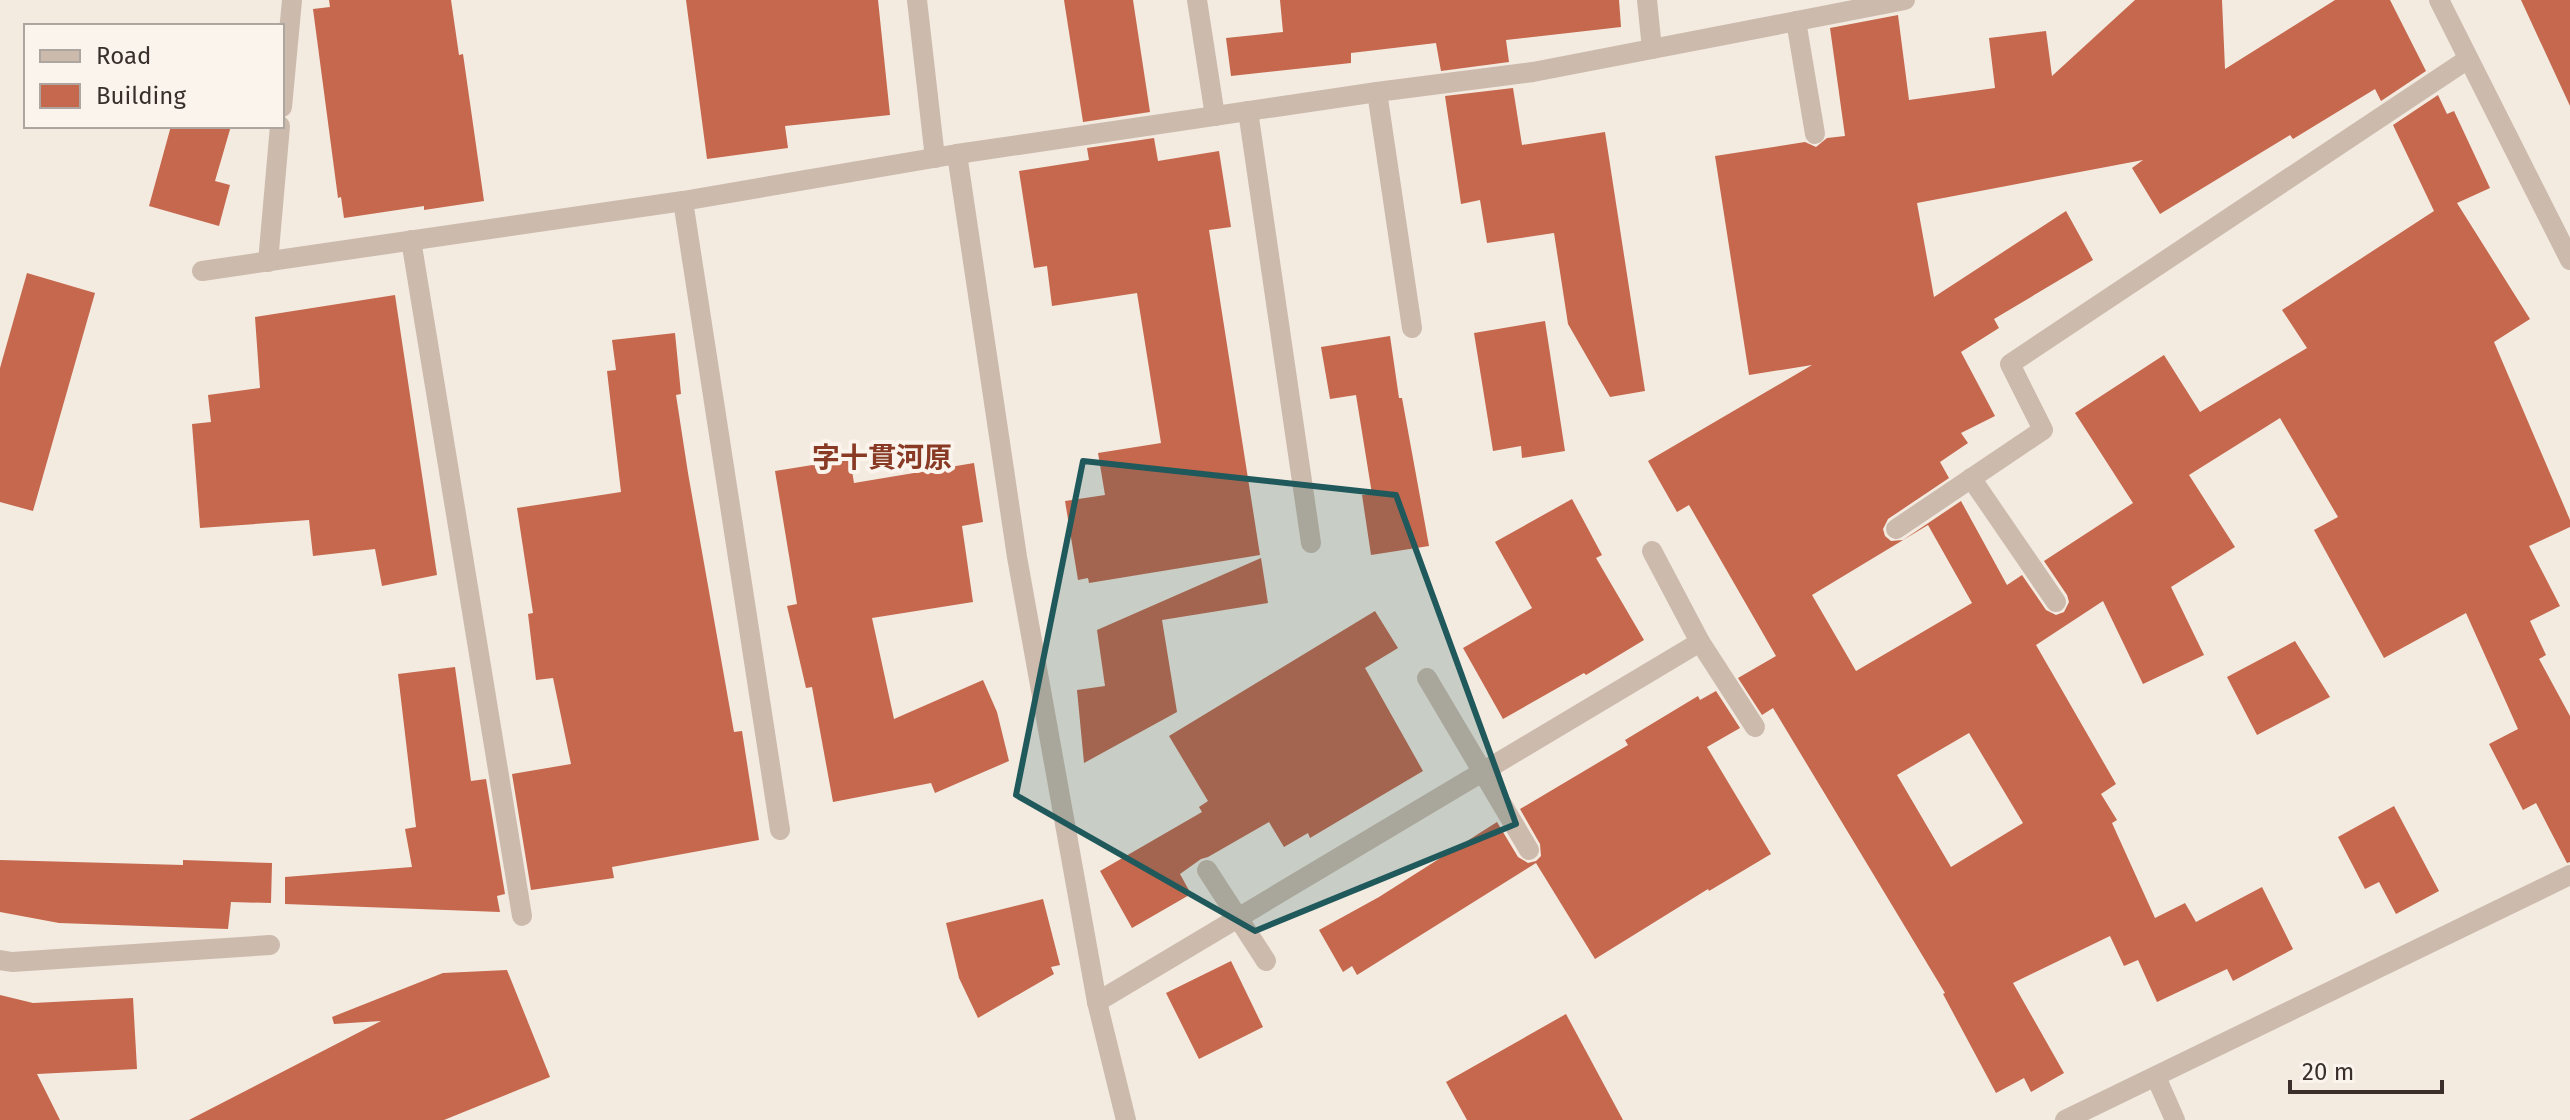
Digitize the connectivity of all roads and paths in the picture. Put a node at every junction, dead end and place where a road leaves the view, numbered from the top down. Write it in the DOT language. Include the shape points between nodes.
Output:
graph roads {
  1 [pos="292,0"];
  2 [pos="917,0"];
  3 [pos="1197,0"];
  4 [pos="1647,0"];
  5 [pos="1905,0"];
  6 [pos="2440,1"];
  7 [pos="1809,13"];
  8 [pos="1652,49"];
  9 [pos="2468,59"];
  10 [pos="284,86"];
  11 [pos="1377,92"];
  12 [pos="1248,111"];
  13 [pos="1215,116"];
  14 [pos="280,128"];
  15 [pos="1815,134"];
  16 [pos="957,154"];
  17 [pos="935,158"];
  18 [pos="683,201"];
  19 [pos="411,240"];
  20 [pos="2570,260"];
  21 [pos="268,262"];
  22 [pos="202,271"];
  23 [pos="1412,328"];
  24 [pos="1971,478"];
  25 [pos="1896,529"];
  26 [pos="1311,543"];
  27 [pos="1652,551"];
  28 [pos="2056,602"];
  29 [pos="1700,642"];
  30 [pos="1427,678"];
  31 [pos="1755,727"];
  32 [pos="1484,771"];
  33 [pos="780,830"];
  34 [pos="1529,850"];
  35 [pos="1207,870"];
  36 [pos="2570,875"];
  37 [pos="522,916"];
  38 [pos="1237,919"];
  39 [pos="270,945"];
  40 [pos="0,960"];
  41 [pos="1266,961"];
  42 [pos="1097,1002"];
  43 [pos="2156,1077"];
  44 [pos="1126,1120"];
  45 [pos="2065,1120"];
  46 [pos="2175,1120"];
  1 -- 10 [label="street"];
  2 -- 17 [label="street"];
  3 -- 13 [label="street"];
  4 -- 8 [label="street"];
  5 -- 7 [label="street"];
  6 -- 9 [label="street"];
  7 -- 8 [label="street"];
  7 -- 15 [label="street"];
  8 -- 11 [label="street" via="1533,72"];
  9 -- 20 [label="street"];
  9 -- 24 [label="street" via="2010,364 2043,430"];
  11 -- 12 [label="street"];
  11 -- 23 [label="street"];
  12 -- 13 [label="street"];
  12 -- 26 [label="street"];
  13 -- 16 [label="street"];
  14 -- 21 [label="street"];
  16 -- 17 [label="street"];
  16 -- 42 [label="street" via="1017,557"];
  17 -- 18 [label="street"];
  18 -- 19 [label="street"];
  18 -- 33 [label="street"];
  19 -- 21 [label="street"];
  19 -- 37 [label="street"];
  21 -- 22 [label="street"];
  24 -- 25 [label="street"];
  24 -- 28 [label="street"];
  27 -- 29 [label="street"];
  29 -- 31 [label="street"];
  29 -- 32 [label="street"];
  30 -- 32 [label="street"];
  32 -- 34 [label="street"];
  32 -- 38 [label="street"];
  35 -- 38 [label="street"];
  36 -- 43 [label="street"];
  38 -- 41 [label="street"];
  38 -- 42 [label="street"];
  39 -- 40 [label="street"];
  42 -- 44 [label="street"];
  43 -- 45 [label="street"];
  43 -- 46 [label="street"];
}
